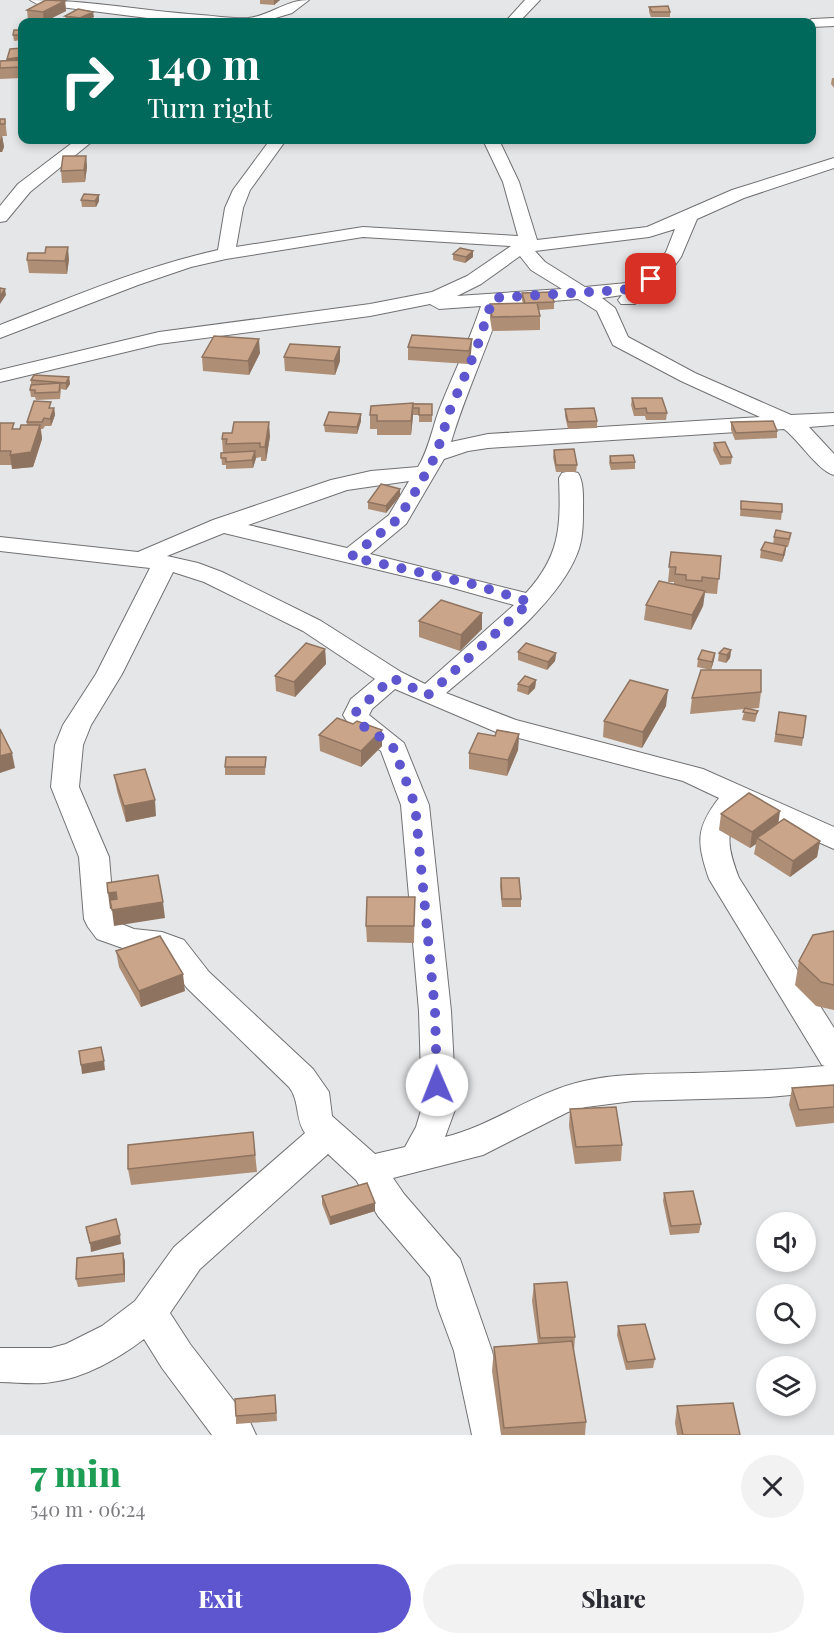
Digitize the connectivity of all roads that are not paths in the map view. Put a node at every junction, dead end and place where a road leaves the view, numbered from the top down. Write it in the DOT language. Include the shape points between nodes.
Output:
graph roads {
  1 [pos="37,0"];
  2 [pos="302,0"];
  3 [pos="533,0"];
  4 [pos="187,18"];
  5 [pos="263,18"];
  6 [pos="516,18"];
  7 [pos="834,22"];
  8 [pos="816,23"];
  9 [pos="81,144"];
  10 [pos="275,144"];
  11 [pos="493,144"];
  12 [pos="834,163"];
  13 [pos="0,217"];
  14 [pos="689,217"];
  15 [pos="527,244"];
  16 [pos="226,254"];
  17 [pos="641,287"];
  18 [pos="581,294"];
  19 [pos="493,298"];
  20 [pos="370,310"];
  21 [pos="610,318"];
  22 [pos="0,332"];
  23 [pos="0,376"];
  24 [pos="834,419"];
  25 [pos="790,423"];
  26 [pos="431,464"];
  27 [pos="834,468"];
  28 [pos="570,478"];
  29 [pos="220,525"];
  30 [pos="0,544"];
  31 [pos="351,557"];
  32 [pos="153,562"];
  33 [pos="530,602"];
  34 [pos="392,678"];
  35 [pos="428,695"];
  36 [pos="736,795"];
  37 [pos="834,839"];
  38 [pos="834,1056"];
  39 [pos="834,1078"];
  40 [pos="327,1134"];
  41 [pos="417,1158"];
  42 [pos="369,1170"];
  43 [pos="149,1313"];
  44 [pos="0,1365"];
  45 [pos="236,1435"];
  46 [pos="492,1435"];
  1 -- 4 [label="street"];
  2 -- 5 [label="street"];
  3 -- 6 [label="street"];
  7 -- 8 [label="street"];
  9 -- 13 [label="street" via="24,188"];
  10 -- 16 [label="street" via="242,190 234,208"];
  11 -- 15 [label="street" via="511,182"];
  12 -- 14 [label="street" via="738,194"];
  14 -- 15 [label="street" via="639,234"];
  14 -- 17 [label="street" via="675,253"];
  15 -- 16 [label="street" via="363,232"];
  15 -- 18 [label="street" via="538,266"];
  15 -- 20 [label="street" via="453,291"];
  16 -- 22 [label="street" via="186,262"];
  17 -- 18 [label="street"];
  17 -- 21 [label="street"];
  18 -- 19 [label="street"];
  18 -- 21 [label="street" via="605,308"];
  19 -- 20 [label="street"];
  19 -- 26 [label="street"];
  20 -- 23 [label="street" via="159,338"];
  21 -- 25 [label="street" via="624,344"];
  24 -- 25 [label="street"];
  25 -- 26 [label="street" via="488,441 463,445"];
  25 -- 27 [label="street"];
  26 -- 29 [label="street" via="364,479"];
  26 -- 31 [label="street" via="398,519"];
  28 -- 33 [label="street" via="570,528 564,556"];
  29 -- 31 [label="street"];
  29 -- 32 [label="street" via="176,542"];
  30 -- 32 [label="street"];
  31 -- 33 [label="street" via="472,584"];
  32 -- 34 [label="street" via="213,577 293,616"];
  32 -- 40 [label="street" via="109,674 69,745 65,787 94,857 99,919 108,931 173,948 198,980 301,1078 312,1092 314,1119"];
  33 -- 35 [label="street"];
  34 -- 35 [label="street"];
  34 -- 41 [label="street" via="360,705 356,715 361,725 389,741 415,805 435,1011 439,1107"];
  35 -- 36 [label="street" via="506,726 693,775"];
  36 -- 37 [label="street"];
  36 -- 38 [label="street" via="712,830 713,847 724,879"];
  39 -- 41 [label="street" via="586,1094 559,1101 486,1139"];
  40 -- 42 [label="street"];
  40 -- 43 [label="street" via="187,1258"];
  41 -- 42 [label="street"];
  42 -- 46 [label="street" via="391,1205 447,1270 473,1351"];
  43 -- 44 [label="street" via="116,1338 73,1360 51,1365"];
  43 -- 45 [label="street"];
}
